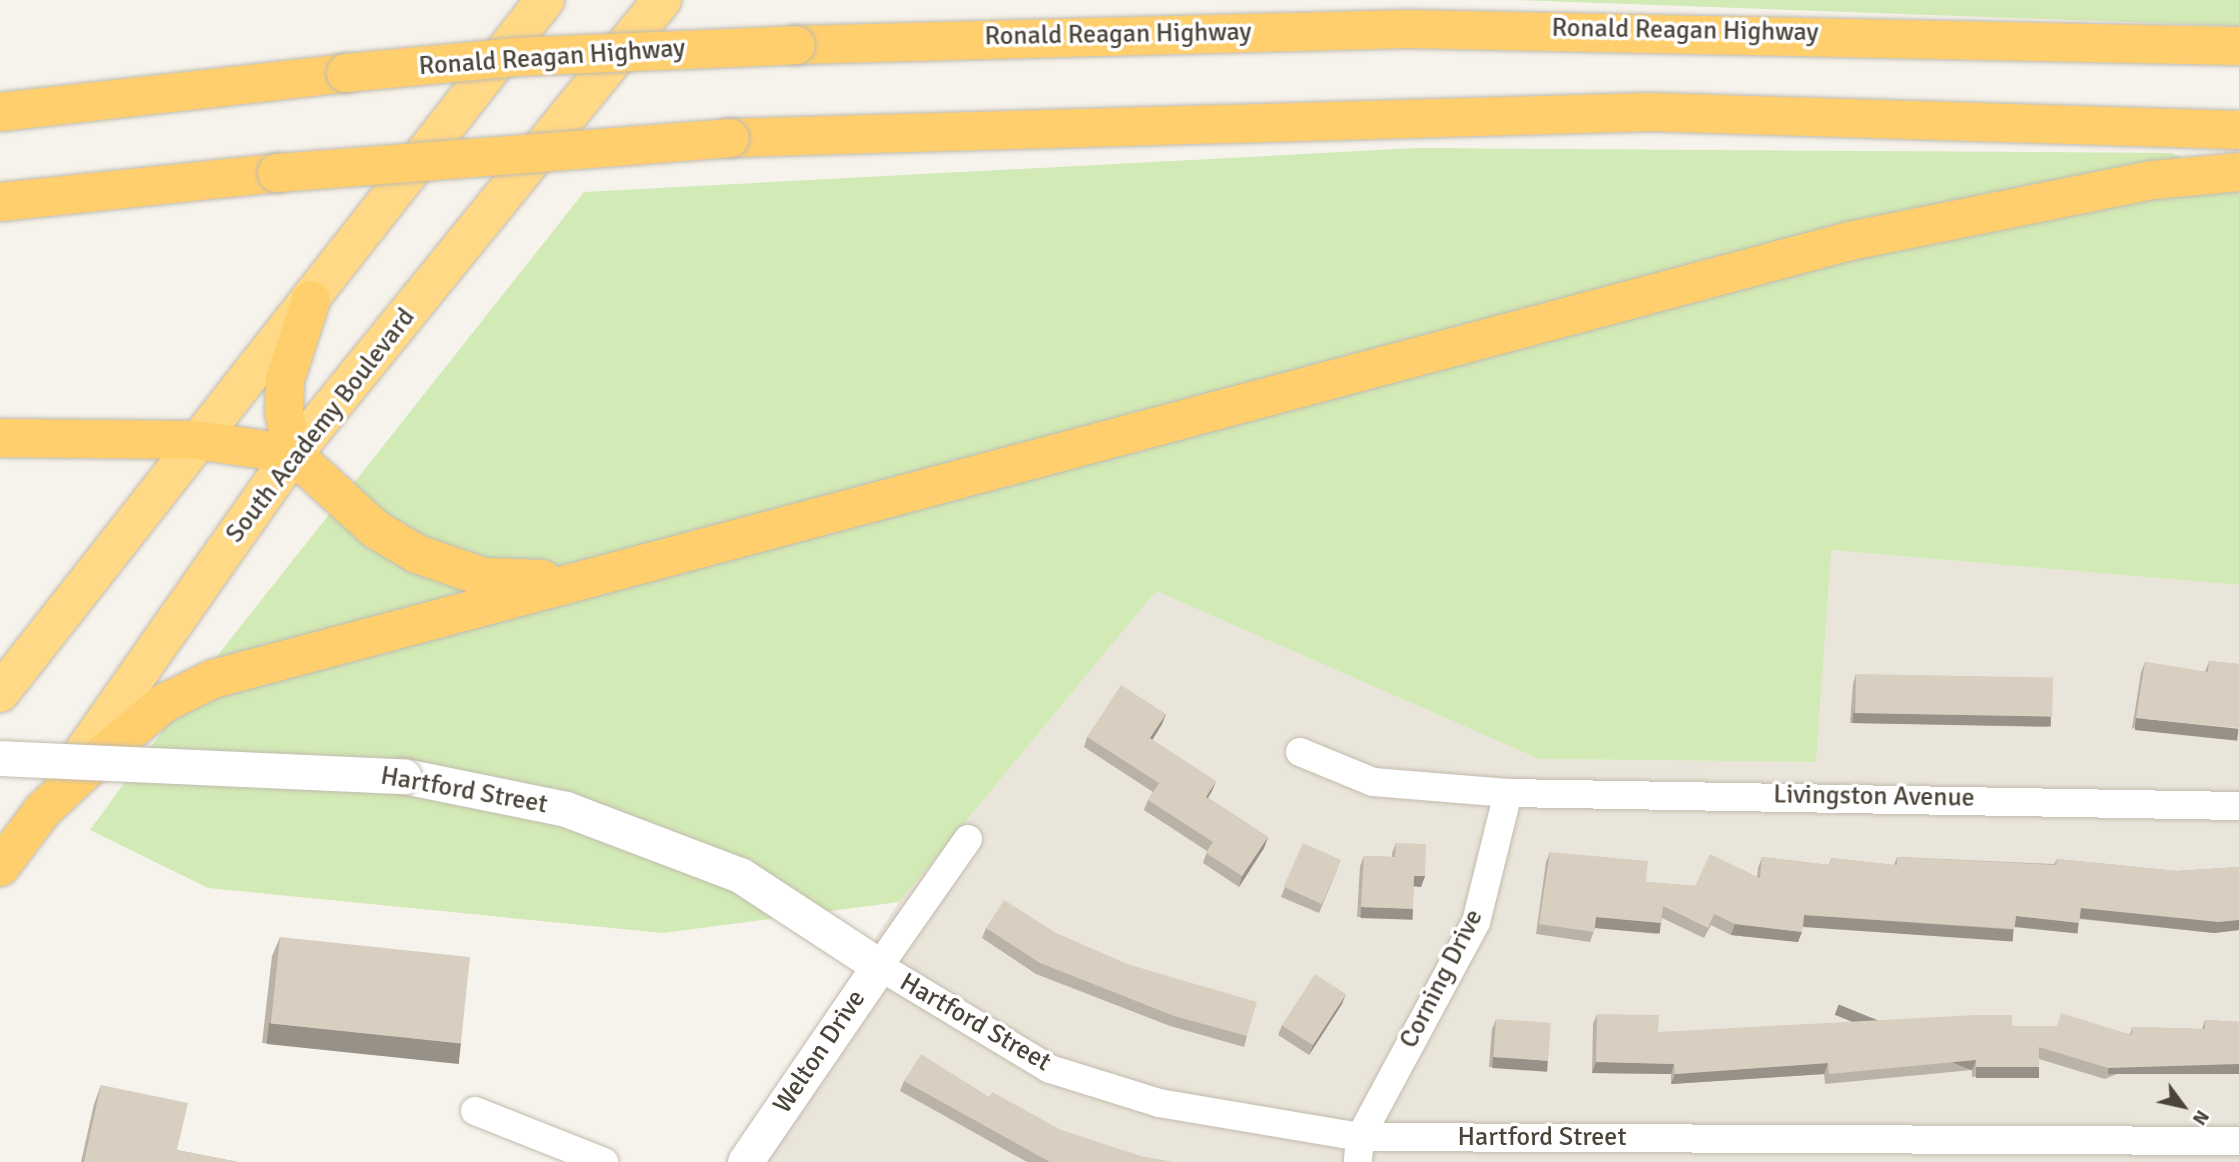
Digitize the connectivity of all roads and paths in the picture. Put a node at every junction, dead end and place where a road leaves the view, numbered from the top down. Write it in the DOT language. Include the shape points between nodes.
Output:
graph roads {
  1 [pos="545,0"];
  2 [pos="662,0"];
  3 [pos="2239,46"];
  4 [pos="0,112"];
  5 [pos="2239,130"];
  6 [pos="2239,172"];
  7 [pos="0,202"];
  8 [pos="311,300"];
  9 [pos="0,438"];
  10 [pos="195,440"];
  11 [pos="293,454"];
  12 [pos="573,579"];
  13 [pos="0,693"];
  14 [pos="1300,752"];
  15 [pos="0,758"];
  16 [pos="1508,793"];
  17 [pos="2239,807"];
  18 [pos="43,810"];
  19 [pos="968,839"];
  20 [pos="0,867"];
  21 [pos="879,966"];
  22 [pos="475,1111"];
  23 [pos="2239,1141"];
  24 [pos="1359,1149"];
  25 [pos="604,1162"];
  26 [pos="745,1162"];
  1 -- 8 [label="highway"];
  2 -- 11 [label="highway, South Academy Boulevard"];
  3 -- 4 [label="highway, Ronald Reagan Highway, bridge" via="1544,29 796,45 514,57"];
  5 -- 7 [label="highway, bridge" via="1650,112 730,138 277,173"];
  6 -- 12 [label="highway" via="2153,180 1850,241 1645,300"];
  8 -- 10 [label="highway"];
  8 -- 11 [label="highway" via="285,380 284,412"];
  9 -- 10 [label="highway"];
  10 -- 11 [label="highway"];
  10 -- 13 [label="highway"];
  11 -- 12 [label="highway" via="375,529 417,554 483,577"];
  11 -- 18 [label="highway, South Academy Boulevard"];
  12 -- 18 [label="highway" via="214,679 164,702"];
  14 -- 16 [label="street" via="1373,782"];
  15 -- 21 [label="street, Hartford Street, bridge" via="404,776 566,809 740,875"];
  16 -- 17 [label="street, Livingston Avenue"];
  16 -- 24 [label="street, Corning Drive" via="1476,922"];
  18 -- 20 [label="highway, South Academy Boulevard"];
  19 -- 21 [label="street, Welton Drive"];
  21 -- 24 [label="street, Hartford Street" via="1050,1069 1159,1103"];
  21 -- 26 [label="street, Welton Drive"];
  22 -- 25 [label="street"];
  23 -- 24 [label="street, Hartford Street"];
}
